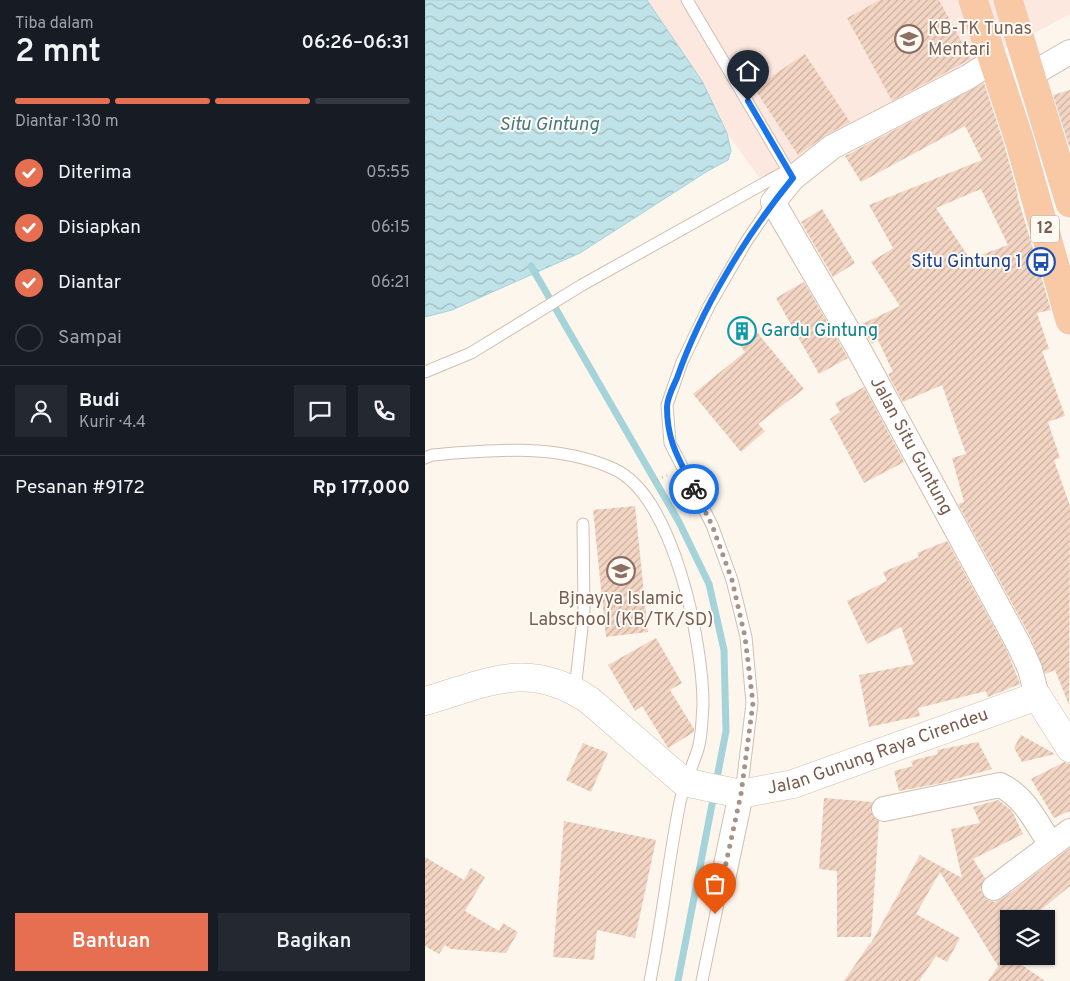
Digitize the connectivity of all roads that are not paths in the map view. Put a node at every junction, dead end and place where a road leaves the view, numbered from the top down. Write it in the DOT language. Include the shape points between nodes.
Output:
graph roads {
  1 [pos="687,0"];
  2 [pos="973,0"];
  3 [pos="1008,0"];
  4 [pos="1070,52"];
  5 [pos="993,61"];
  6 [pos="1032,74"];
  7 [pos="790,174"];
  8 [pos="773,202"];
  9 [pos="1070,203"];
  10 [pos="1070,320"];
  11 [pos="425,372"];
  12 [pos="425,458"];
  13 [pos="583,524"];
  14 [pos="575,690"];
  15 [pos="1037,696"];
  16 [pos="425,701"];
  17 [pos="1070,748"];
  18 [pos="692,784"];
  19 [pos="736,794"];
  20 [pos="884,809"];
  21 [pos="1070,831"];
  22 [pos="1051,845"];
  23 [pos="723,879"];
  24 [pos="994,888"];
  25 [pos="650,981"];
  26 [pos="701,981"];
  1 -- 7 [label="lane"];
  2 -- 5 [label="highway, 12"];
  3 -- 6 [label="highway, 12"];
  4 -- 6 [label="street"];
  5 -- 7 [label="street" via="832,147"];
  5 -- 10 [label="highway, 12" via="1019,138"];
  6 -- 9 [label="highway, 12"];
  7 -- 8 [label="street"];
  7 -- 11 [label="lane" via="582,285 471,353"];
  8 -- 15 [label="street, Jalan Situ Guntung" via="858,348 1019,646 1030,669"];
  8 -- 19 [label="lane" via="709,306 682,362 667,405 671,443 716,534 732,580 745,637 753,703"];
  12 -- 18 [label="lane" via="514,448 583,458 616,470 641,488 659,518 673,552 692,613 700,655 703,704"];
  13 -- 14 [label="lane" via="584,610"];
  14 -- 16 [label="street, Jalan Gunung Raya Cirendeu" via="549,679 513,677"];
  14 -- 18 [label="street, Jalan Gunung Raya Cirendeu"];
  15 -- 17 [label="street"];
  15 -- 19 [label="street, Jalan Gunung Raya Cirendeu" via="793,784"];
  18 -- 19 [label="street, Jalan Gunung Raya Cirendeu"];
  18 -- 25 [label="lane"];
  19 -- 23 [label="street"];
  20 -- 22 [label="street" via="1000,785 1022,800"];
  21 -- 22 [label="street"];
  22 -- 24 [label="street"];
  23 -- 26 [label="lane"];
}
